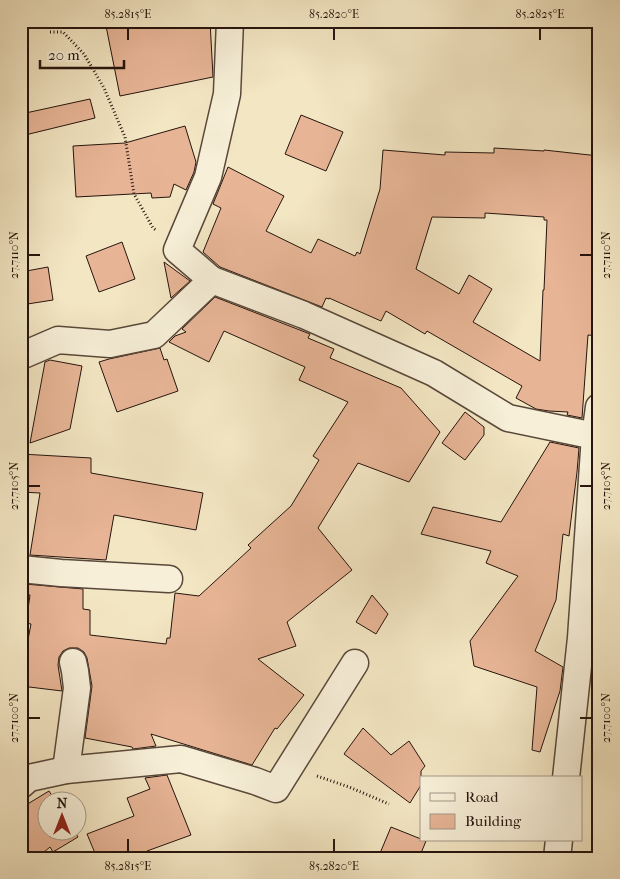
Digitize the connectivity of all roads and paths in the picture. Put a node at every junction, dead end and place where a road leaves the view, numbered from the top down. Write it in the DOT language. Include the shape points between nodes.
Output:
graph roads {
  1 [pos="230,21"];
  2 [pos="50,32"];
  3 [pos="177,250"];
  4 [pos="212,280"];
  5 [pos="21,356"];
  6 [pos="599,407"];
  7 [pos="597,438"];
  8 [pos="21,569"];
  9 [pos="169,579"];
  10 [pos="590,640"];
  11 [pos="73,662"];
  12 [pos="355,663"];
  13 [pos="66,770"];
  14 [pos="315,775"];
  15 [pos="566,776"];
  16 [pos="21,785"];
  17 [pos="389,804"];
  18 [pos="559,842"];
  19 [pos="557,858"];
  1 -- 3 [label="street" via="227,94 208,177"];
  2 -- 3 [label="path" via="63,32 84,54 104,88 125,137 134,194 153,228"];
  3 -- 4 [label="street"];
  4 -- 5 [label="street" via="154,336 110,344 58,340"];
  4 -- 7 [label="street" via="304,315 434,373 508,418"];
  6 -- 7 [label="street"];
  7 -- 10 [label="street"];
  8 -- 9 [label="street"];
  10 -- 15 [label="street"];
  11 -- 13 [label="street" via="77,688"];
  12 -- 13 [label="street" via="276,789 181,759"];
  13 -- 16 [label="street" via="29,778"];
  14 -- 17 [label="path"];
  18 -- 19 [label="street"];
}
